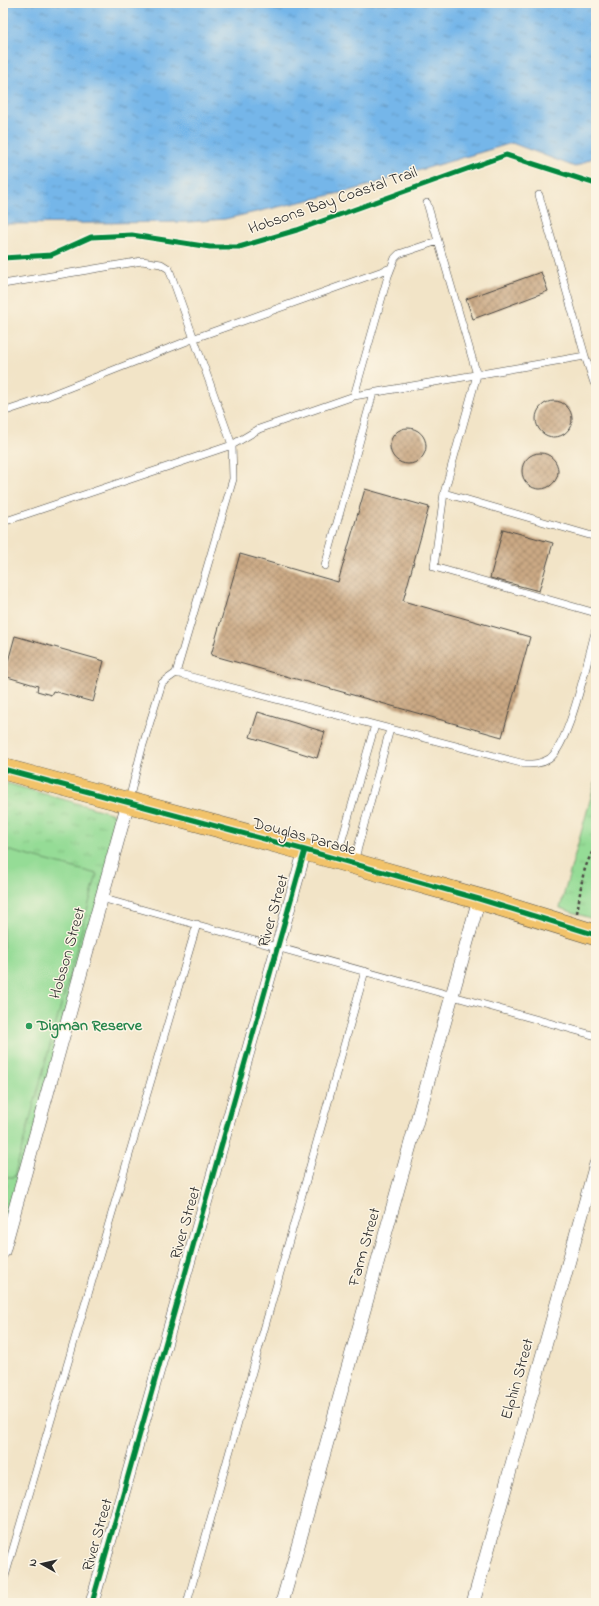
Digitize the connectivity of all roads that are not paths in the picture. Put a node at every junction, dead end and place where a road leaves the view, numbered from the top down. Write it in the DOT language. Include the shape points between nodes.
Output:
graph roads {
  1 [pos="539,195"];
  2 [pos="427,203"];
  3 [pos="438,241"];
  4 [pos="391,268"];
  5 [pos="3,284"];
  6 [pos="195,338"];
  7 [pos="585,356"];
  8 [pos="477,375"];
  9 [pos="596,384"];
  10 [pos="373,393"];
  11 [pos="354,396"];
  12 [pos="3,412"];
  13 [pos="232,445"];
  14 [pos="444,493"];
  15 [pos="3,522"];
  16 [pos="596,537"];
  17 [pos="325,566"];
  18 [pos="596,613"];
  19 [pos="596,629"];
  20 [pos="176,673"];
  21 [pos="375,725"];
  22 [pos="390,729"];
  23 [pos="3,769"];
  24 [pos="128,803"];
  25 [pos="305,850"];
  26 [pos="345,862"];
  27 [pos="101,898"];
  28 [pos="479,899"];
  29 [pos="197,924"];
  30 [pos="596,935"];
  31 [pos="278,947"];
  32 [pos="365,972"];
  33 [pos="453,996"];
  34 [pos="596,1036"];
  35 [pos="596,1164"];
  36 [pos="3,1252"];
  37 [pos="3,1583"];
  38 [pos="92,1603"];
  39 [pos="187,1603"];
  40 [pos="282,1603"];
  41 [pos="473,1603"];
  1 -- 7 [label="lane"];
  2 -- 3 [label="lane"];
  3 -- 4 [label="lane" via="399,254"];
  3 -- 8 [label="lane"];
  4 -- 6 [label="lane"];
  4 -- 11 [label="lane"];
  5 -- 6 [label="lane" via="142,260 161,264 169,269"];
  6 -- 12 [label="lane"];
  6 -- 13 [label="lane"];
  7 -- 8 [label="lane"];
  7 -- 9 [label="lane"];
  8 -- 10 [label="lane"];
  8 -- 14 [label="lane"];
  10 -- 11 [label="lane"];
  10 -- 17 [label="lane"];
  11 -- 13 [label="lane" via="259,429"];
  13 -- 15 [label="lane"];
  13 -- 20 [label="lane" via="233,480"];
  14 -- 16 [label="lane"];
  14 -- 18 [label="lane" via="434,567"];
  19 -- 22 [label="lane" via="572,717 560,745 549,759 537,764 525,764"];
  20 -- 21 [label="lane"];
  20 -- 24 [label="lane" via="162,683"];
  21 -- 22 [label="lane"];
  21 -- 26 [label="lane"];
  22 -- 26 [label="lane"];
  23 -- 24 [label="main road, Douglas Parade"];
  24 -- 25 [label="main road, Douglas Parade"];
  24 -- 27 [label="street, Hobson Street"];
  25 -- 26 [label="main road, Douglas Parade"];
  25 -- 31 [label="street, River Street"];
  26 -- 28 [label="main road, Douglas Parade"];
  27 -- 29 [label="lane"];
  27 -- 36 [label="street, Hobson Street"];
  28 -- 30 [label="main road, Douglas Parade"];
  28 -- 33 [label="street, Farm Street"];
  29 -- 31 [label="lane"];
  29 -- 37 [label="lane"];
  31 -- 32 [label="lane"];
  31 -- 38 [label="street, River Street"];
  32 -- 33 [label="lane"];
  32 -- 39 [label="lane"];
  33 -- 34 [label="lane"];
  33 -- 40 [label="street, Farm Street"];
  35 -- 41 [label="street, Elphin Street"];
}
